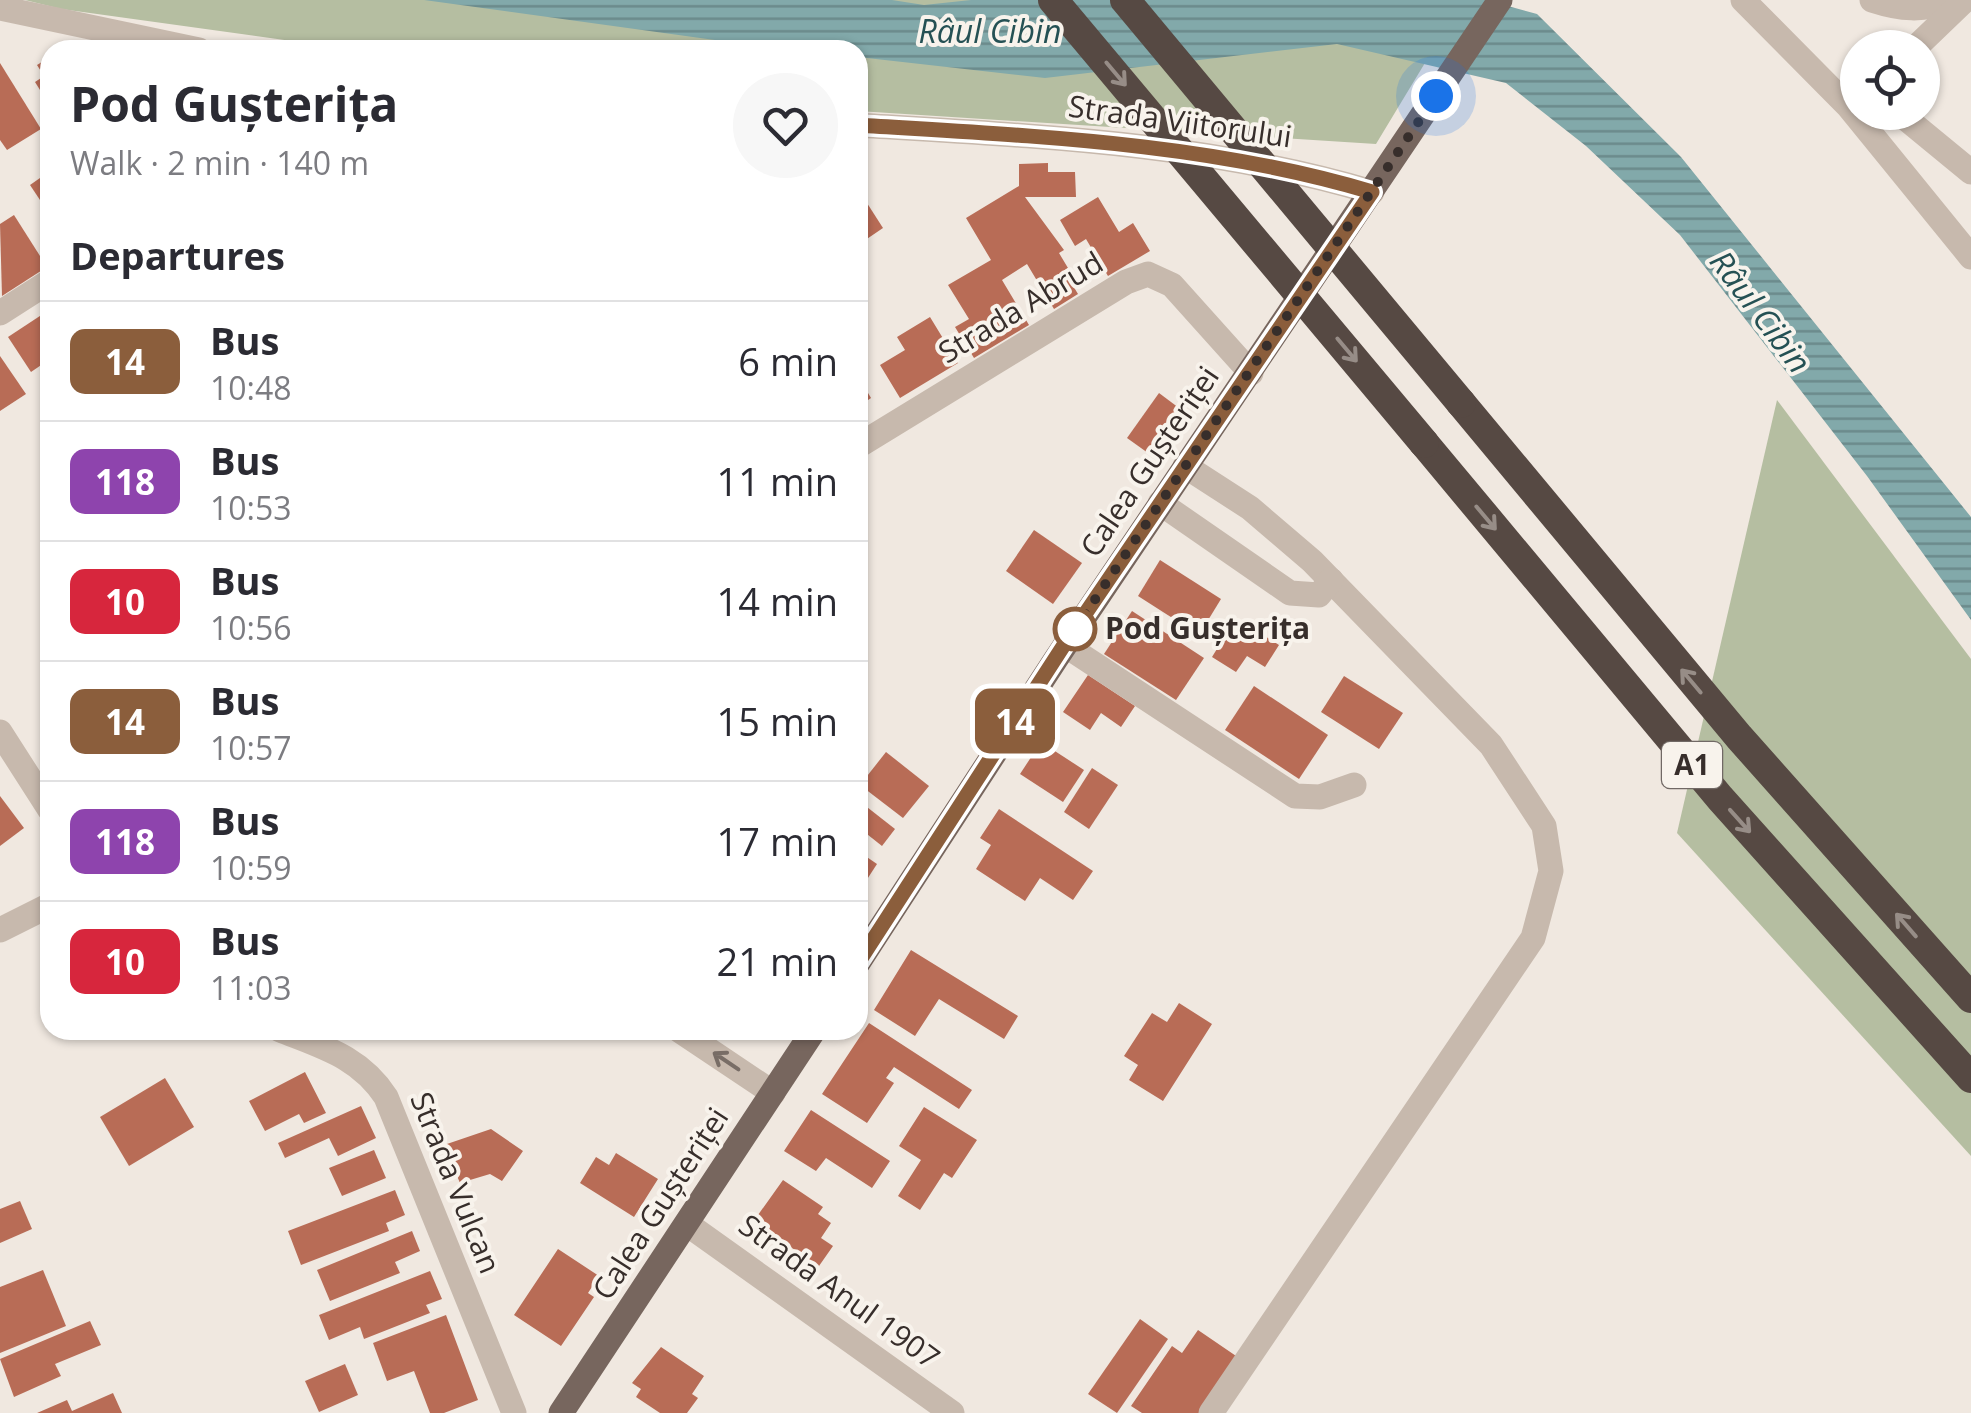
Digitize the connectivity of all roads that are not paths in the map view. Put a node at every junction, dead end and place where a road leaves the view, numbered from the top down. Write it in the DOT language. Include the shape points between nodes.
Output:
graph roads {
  1 [pos="1052,0"];
  2 [pos="1125,0"];
  3 [pos="1500,0"];
  4 [pos="1872,0"];
  5 [pos="1950,0"];
  6 [pos="1965,0"];
  7 [pos="1752,2"];
  8 [pos="0,8"];
  9 [pos="1934,30"];
  10 [pos="152,40"];
  11 [pos="1840,91"];
  12 [pos="868,126"];
  13 [pos="1873,130"];
  14 [pos="1920,130"];
  15 [pos="1971,172"];
  16 [pos="1372,192"];
  17 [pos="1971,257"];
  18 [pos="40,287"];
  19 [pos="0,313"];
  20 [pos="1250,373"];
  21 [pos="868,440"];
  22 [pos="1186,466"];
  23 [pos="1160,503"];
  24 [pos="1331,580"];
  25 [pos="1064,645"];
  26 [pos="0,732"];
  27 [pos="1354,785"];
  28 [pos="40,794"];
  29 [pos="40,910"];
  30 [pos="0,930"];
  31 [pos="868,949"];
  32 [pos="1971,998"];
  33 [pos="305,1040"];
  34 [pos="694,1040"];
  35 [pos="808,1040"];
  36 [pos="1971,1078"];
  37 [pos="774,1093"];
  38 [pos="687,1224"];
  39 [pos="514,1413"];
  40 [pos="562,1413"];
  41 [pos="952,1413"];
  42 [pos="1210,1413"];
  1 -- 36 [label="highway, A1, one-way, bridge" via="1720,798"];
  32 -- 2 [label="highway, A1, one-way, bridge" via="1739,737"];
  3 -- 16 [label="main road, Calea Gușteriței"];
  4 -- 5 [label="street" via="1903,10"];
  6 -- 9 [label="street"];
  7 -- 11 [label="street"];
  8 -- 10 [label="street"];
  12 -- 16 [label="street, Strada Viitorului" via="1104,141 1292,168"];
  13 -- 17 [label="street"];
  14 -- 15 [label="street"];
  16 -- 20 [label="main road, Calea Gușteriței"];
  18 -- 19 [label="street"];
  20 -- 21 [label="street, Strada Abrud" via="1172,285 1148,274"];
  20 -- 22 [label="main road, Calea Gușteriței"];
  22 -- 23 [label="main road, Calea Gușteriței"];
  22 -- 24 [label="street" via="1250,508"];
  23 -- 24 [label="street" via="1290,593 1319,595"];
  23 -- 25 [label="main road, Calea Gușteriței"];
  24 -- 42 [label="street" via="1492,745 1544,826 1551,870 1532,938"];
  25 -- 27 [label="street" via="1295,796 1320,797"];
  25 -- 31 [label="main road, Calea Gușteriței"];
  26 -- 28 [label="street"];
  29 -- 30 [label="street"];
  33 -- 39 [label="street, Strada Vulcan" via="348,1057 386,1098"];
  37 -- 34 [label="street, one-way"];
  35 -- 37 [label="main road, Calea Gușteriței"];
  37 -- 38 [label="main road, Calea Gușteriței"];
  38 -- 40 [label="main road, Calea Gușteriței"];
  38 -- 41 [label="street, Strada Anul 1907"];
}
